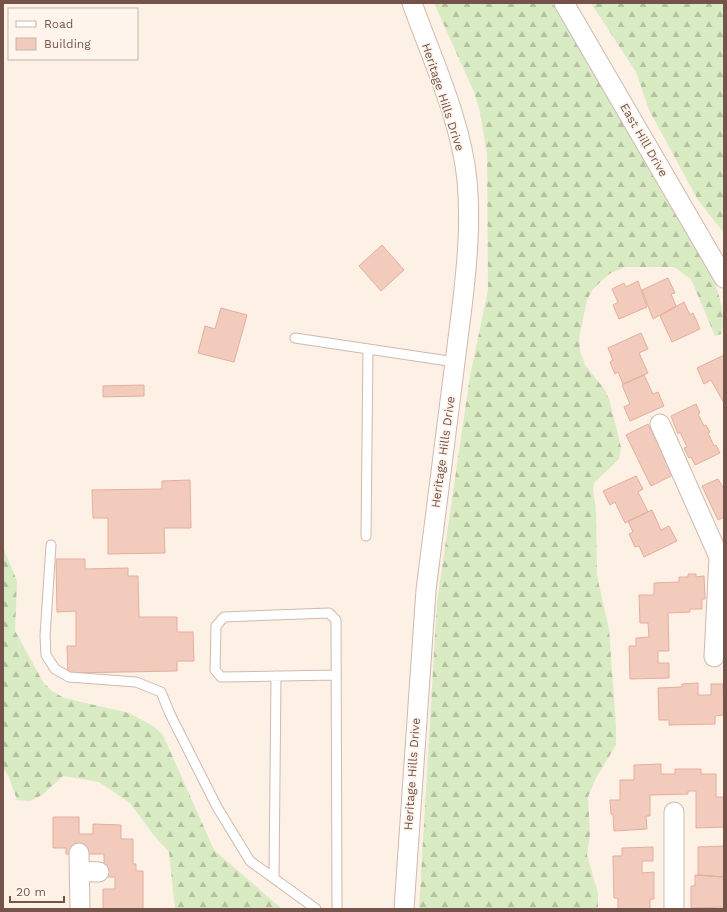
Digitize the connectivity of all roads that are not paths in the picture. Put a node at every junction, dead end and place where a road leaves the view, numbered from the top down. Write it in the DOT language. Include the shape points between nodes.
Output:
graph roads {
  1 [pos="412,3"];
  2 [pos="564,3"];
  3 [pos="724,278"];
  4 [pos="295,338"];
  5 [pos="368,349"];
  6 [pos="455,362"];
  7 [pos="660,424"];
  8 [pos="366,536"];
  9 [pos="51,545"];
  10 [pos="722,557"];
  11 [pos="714,657"];
  12 [pos="335,675"];
  13 [pos="276,676"];
  14 [pos="674,812"];
  15 [pos="99,872"];
  16 [pos="274,878"];
  17 [pos="80,909"];
  18 [pos="316,909"];
  19 [pos="337,909"];
  20 [pos="404,909"];
  21 [pos="674,909"];
  1 -- 6 [label="street, Heritage Hills Drive" via="458,135 466,178 470,221"];
  2 -- 3 [label="street, East Hill Drive"];
  4 -- 5 [label="lane"];
  5 -- 6 [label="lane"];
  5 -- 8 [label="lane"];
  6 -- 20 [label="street, Heritage Hills Drive" via="426,590"];
  7 -- 10 [label="street"];
  9 -- 16 [label="lane" via="45,636 46,655 55,669 69,676 136,682 161,692 217,807 250,860"];
  10 -- 11 [label="street"];
  12 -- 13 [label="lane"];
  12 -- 13 [label="lane" via="336,620 328,613 224,617 216,626 215,670 220,676"];
  12 -- 19 [label="lane"];
  13 -- 16 [label="lane"];
  14 -- 21 [label="street"];
  15 -- 17 [label="street" via="80,862"];
  16 -- 18 [label="lane"];
}
